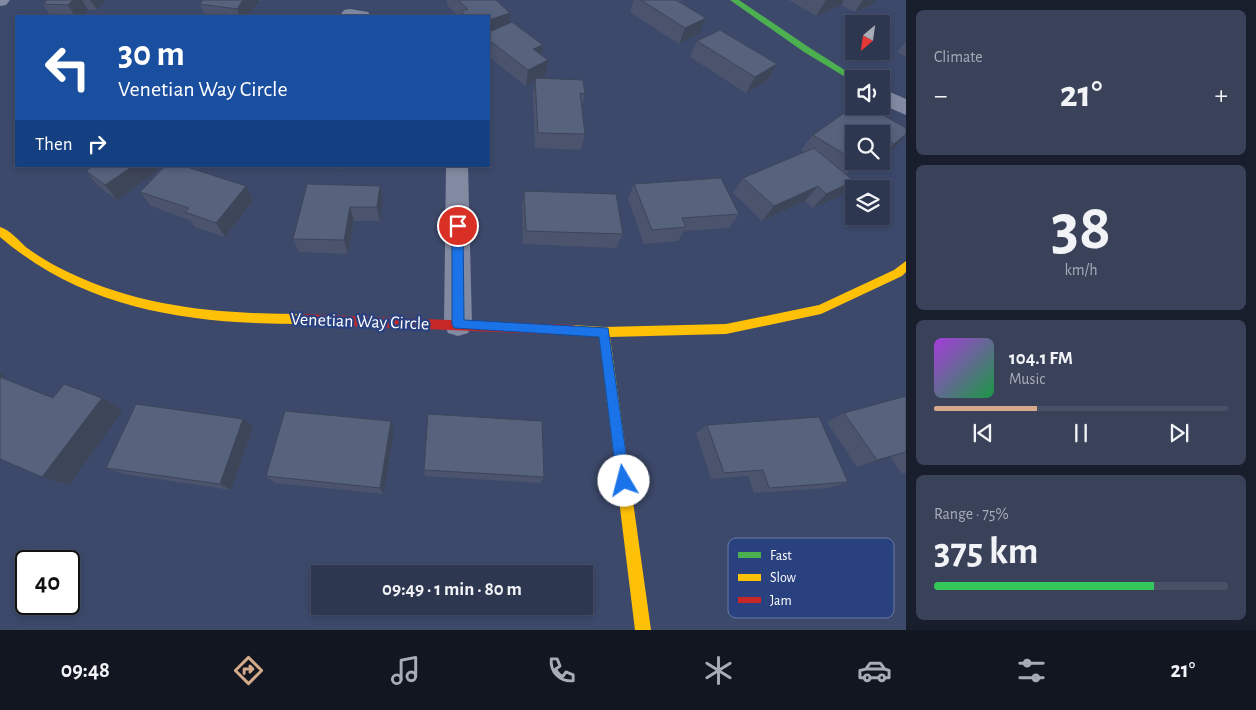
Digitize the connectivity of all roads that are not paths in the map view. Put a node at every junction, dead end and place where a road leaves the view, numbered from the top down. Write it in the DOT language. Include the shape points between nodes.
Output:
graph roads {
  1 [pos="734,0"];
  2 [pos="845,73"];
  3 [pos="890,99"];
  4 [pos="906,108"];
  5 [pos="457,167"];
  6 [pos="0,231"];
  7 [pos="906,265"];
  8 [pos="458,324"];
  9 [pos="604,332"];
  10 [pos="643,630"];
  1 -- 2 [label="street"];
  3 -- 4 [label="street"];
  5 -- 8 [label="street"];
  6 -- 8 [label="street, Venetian Way Circle" via="28,254 72,278 118,296 171,310 218,317"];
  7 -- 9 [label="street, Venetian Way Circle" via="898,273 821,309 726,329"];
  8 -- 9 [label="street, Venetian Way Circle"];
  9 -- 10 [label="street"];
}
